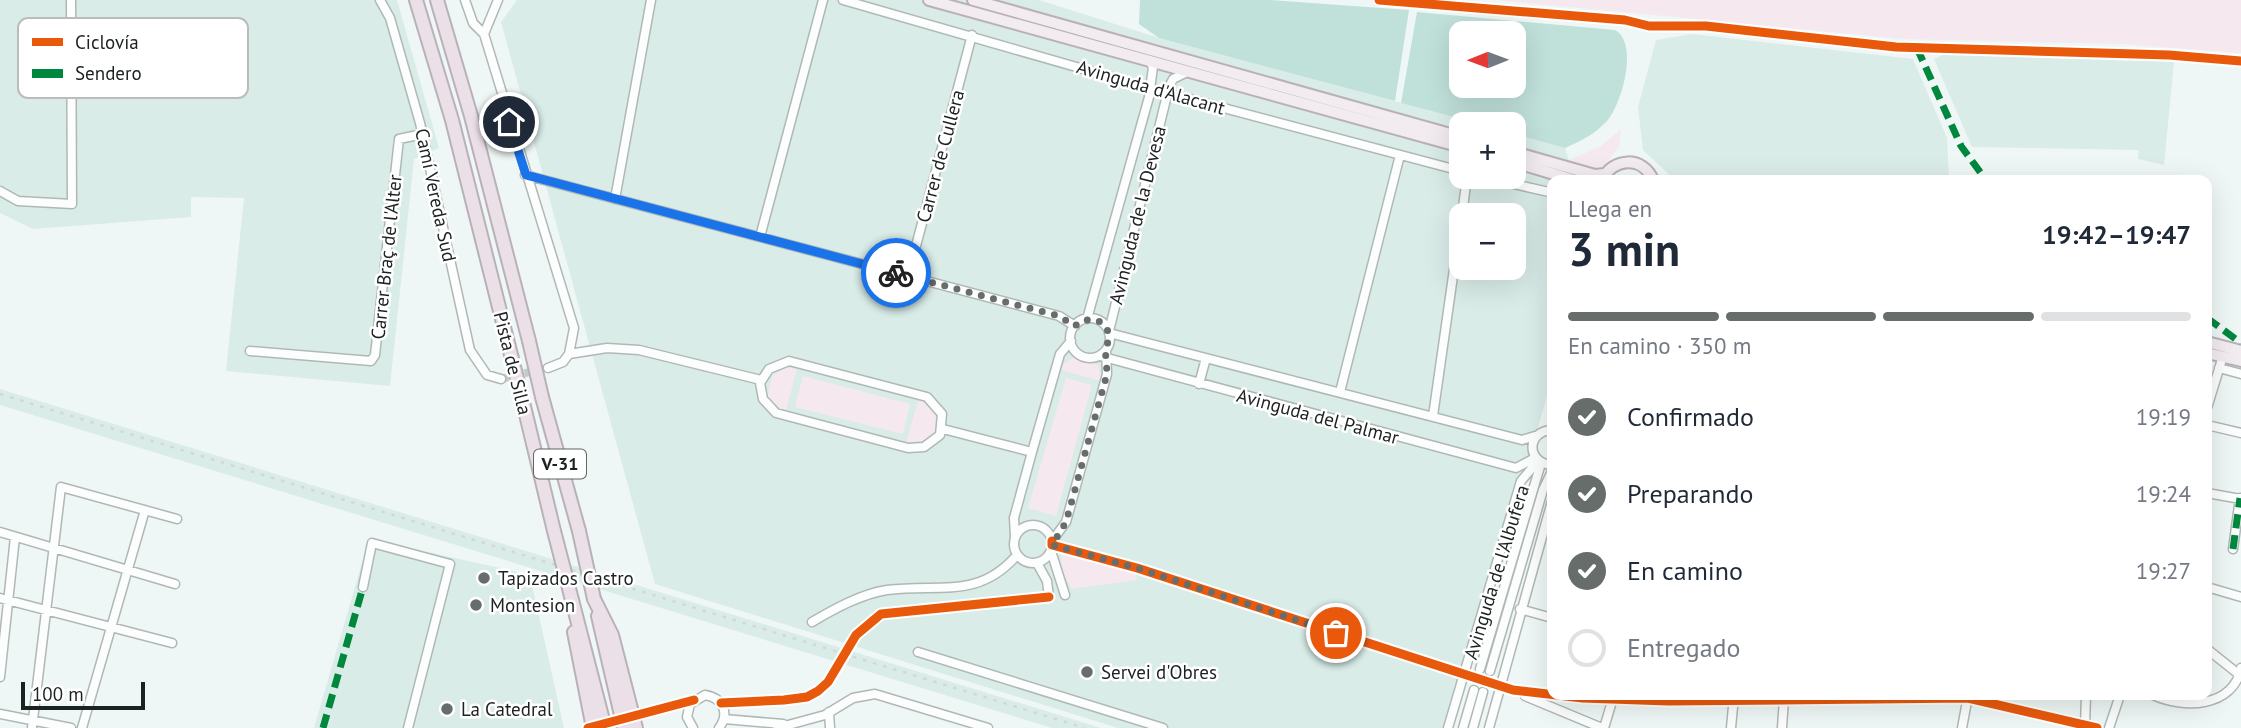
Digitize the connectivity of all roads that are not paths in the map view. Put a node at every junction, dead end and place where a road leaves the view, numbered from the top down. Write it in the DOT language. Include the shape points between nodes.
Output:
graph roads {
  1 [pos="71,0"];
  2 [pos="380,0"];
  3 [pos="416,0"];
  4 [pos="437,0"];
  5 [pos="465,0"];
  6 [pos="498,0"];
  7 [pos="651,0"];
  8 [pos="823,0"];
  9 [pos="842,0"];
  10 [pos="929,0"];
  11 [pos="973,0"];
  12 [pos="71,18"];
  13 [pos="484,34"];
  14 [pos="972,35"];
  15 [pos="1149,60"];
  16 [pos="1191,71"];
  17 [pos="1151,88"];
  18 [pos="1167,93"];
  19 [pos="71,98"];
  20 [pos="423,134"];
  21 [pos="1449,134"];
  22 [pos="1449,144"];
  23 [pos="1400,155"];
  24 [pos="1526,155"];
  25 [pos="1526,166"];
  26 [pos="1449,168"];
  27 [pos="526,175"];
  28 [pos="1557,175"];
  29 [pos="1595,175"];
  30 [pos="1606,175"];
  31 [pos="1650,175"];
  32 [pos="1526,187"];
  33 [pos="0,191"];
  34 [pos="1547,192"];
  35 [pos="615,199"];
  36 [pos="760,237"];
  37 [pos="908,276"];
  38 [pos="1453,280"];
  39 [pos="1087,319"];
  40 [pos="1075,326"];
  41 [pos="1109,332"];
  42 [pos="1071,341"];
  43 [pos="2212,343"];
  44 [pos="250,351"];
  45 [pos="2241,351"];
  46 [pos="569,354"];
  47 [pos="2212,354"];
  48 [pos="1104,355"];
  49 [pos="2223,356"];
  50 [pos="1206,358"];
  51 [pos="2241,361"];
  52 [pos="548,368"];
  53 [pos="2219,368"];
  54 [pos="2241,374"];
  55 [pos="501,379"];
  56 [pos="761,380"];
  57 [pos="1199,384"];
  58 [pos="2212,391"];
  59 [pos="1340,393"];
  60 [pos="1433,416"];
  61 [pos="2212,426"];
  62 [pos="943,429"];
  63 [pos="1547,430"];
  64 [pos="2241,433"];
  65 [pos="1535,436"];
  66 [pos="1032,452"];
  67 [pos="1538,461"];
  68 [pos="1547,464"];
  69 [pos="1547,482"];
  70 [pos="2212,494"];
  71 [pos="2241,498"];
  72 [pos="145,510"];
  73 [pos="1547,518"];
  74 [pos="177,519"];
  75 [pos="0,532"];
  76 [pos="15,537"];
  77 [pos="1015,537"];
  78 [pos="1052,546"];
  79 [pos="54,548"];
  80 [pos="2233,549"];
  81 [pos="1017,555"];
  82 [pos="1037,563"];
  83 [pos="129,571"];
  84 [pos="175,584"];
  85 [pos="363,587"];
  86 [pos="2212,588"];
  87 [pos="1065,594"];
  88 [pos="1049,597"];
  89 [pos="2241,597"];
  90 [pos="4,599"];
  91 [pos="594,599"];
  92 [pos="572,600"];
  93 [pos="1520,609"];
  94 [pos="47,611"];
  95 [pos="1547,617"];
  96 [pos="812,622"];
  97 [pos="112,628"];
  98 [pos="172,643"];
  99 [pos="918,652"];
  100 [pos="2212,653"];
  101 [pos="1480,669"];
  102 [pos="1490,671"];
  103 [pos="2241,673"];
  104 [pos="1465,674"];
  105 [pos="0,677"];
  106 [pos="1500,685"];
  107 [pos="1474,690"];
  108 [pos="1513,690"];
  109 [pos="1483,692"];
  110 [pos="1547,692"];
  111 [pos="1612,700"];
  112 [pos="1734,700"];
  113 [pos="1784,700"];
  114 [pos="1967,700"];
  115 [pos="1980,700"];
  116 [pos="2086,700"];
  117 [pos="2118,700"];
  118 [pos="2166,700"];
  119 [pos="830,712"];
  120 [pos="0,714"];
  121 [pos="724,719"];
  122 [pos="33,723"];
  123 [pos="793,725"];
  124 [pos="690,726"];
  125 [pos="2085,726"];
  126 [pos="71,728"];
  127 [pos="82,728"];
  128 [pos="408,728"];
  129 [pos="593,728"];
  130 [pos="604,728"];
  131 [pos="624,728"];
  132 [pos="636,728"];
  133 [pos="719,728"];
  134 [pos="777,728"];
  135 [pos="831,728"];
  136 [pos="988,728"];
  137 [pos="1163,728"];
  138 [pos="1448,728"];
  139 [pos="1463,728"];
  140 [pos="1474,728"];
  141 [pos="1489,728"];
  142 [pos="1603,728"];
  143 [pos="1731,728"];
  144 [pos="1782,728"];
  145 [pos="1962,728"];
  146 [pos="2097,728"];
  147 [pos="2109,728"];
  1 -- 12 [label="street"];
  2 -- 20 [label="street, Camí Vereda Sud" via="390,18"];
  3 -- 92 [label="highway, Pista de Silla / V-31, bridge" via="452,120"];
  4 -- 91 [label="highway, Pista de Silla / V-31, bridge"];
  5 -- 13 [label="street" via="473,23"];
  6 -- 13 [label="street"];
  7 -- 35 [label="street"];
  8 -- 36 [label="street"];
  9 -- 14 [label="street, Avinguda d'Alacant"];
  10 -- 15 [label="main road, Avinguda d'Alacant"];
  11 -- 21 [label="main road, Avinguda d'Alacant"];
  13 -- 27 [label="street"];
  14 -- 17 [label="street, Avinguda d'Alacant"];
  14 -- 37 [label="street, Carrer de Cullera"];
  15 -- 16 [label="main road, Avinguda d'Alacant"];
  15 -- 17 [label="street, Avinguda de la Devesa"];
  16 -- 18 [label="street" via="1173,79"];
  16 -- 22 [label="main road, Avinguda d'Alacant"];
  17 -- 18 [label="street, Avinguda d'Alacant"];
  17 -- 39 [label="street, Avinguda de la Devesa"];
  18 -- 23 [label="street, Avinguda d'Alacant"];
  18 -- 41 [label="street, Avinguda de la Devesa"];
  19 -- 33 [label="street" via="72,204 18,201"];
  20 -- 44 [label="street, Carrer Braç de l'Alter" via="399,139 383,299 371,361"];
  20 -- 55 [label="street, Camí Vereda Sud" via="470,350 487,375"];
  23 -- 26 [label="street, Avinguda d'Alacant"];
  23 -- 59 [label="street"];
  24 -- 29 [label="main road"];
  25 -- 28 [label="main road"];
  27 -- 35 [label="street"];
  27 -- 46 [label="street" via="573,328"];
  30 -- 31 [label="main road" via="1614,166 1629,162"];
  32 -- 34 [label="street"];
  35 -- 36 [label="street"];
  36 -- 37 [label="street"];
  37 -- 40 [label="street" via="1059,316"];
  38 -- 60 [label="street"];
  39 -- 40 [label="street"];
  39 -- 41 [label="street" via="1101,322"];
  40 -- 42 [label="street"];
  41 -- 48 [label="street"];
  41 -- 50 [label="street, Avinguda del Palmar"];
  42 -- 48 [label="street" via="1083,357"];
  42 -- 66 [label="street" via="1060,354"];
  43 -- 45 [label="main road"];
  46 -- 52 [label="street"];
  46 -- 56 [label="street" via="607,348 639,350"];
  47 -- 49 [label="main road"];
  48 -- 57 [label="street, Avinguda del Palmar"];
  48 -- 78 [label="street" via="1107,374 1066,522"];
  49 -- 51 [label="main road"];
  49 -- 53 [label="street"];
  50 -- 57 [label="street"];
  50 -- 59 [label="street, Avinguda del Palmar"];
  53 -- 54 [label="street"];
  53 -- 58 [label="street"];
  56 -- 62 [label="street" via="769,369 789,361 917,394 933,400 940,409"];
  56 -- 62 [label="street" via="763,399 776,412 908,448 928,445"];
  57 -- 67 [label="street, Avinguda del Palmar" via="1516,468"];
  59 -- 60 [label="street, Avinguda del Palmar"];
  60 -- 65 [label="street, Avinguda del Palmar" via="1522,440"];
  61 -- 64 [label="street"];
  62 -- 66 [label="street"];
  63 -- 65 [label="street"];
  65 -- 67 [label="street" via="1531,447"];
  66 -- 77 [label="street" via="1014,518"];
  67 -- 68 [label="street"];
  67 -- 101 [label="street, Avinguda de l'Albufera"];
  67 -- 104 [label="street, Avinguda de l'Albufera" via="1521,481"];
  69 -- 102 [label="street, Avinguda de l'Albufera"];
  70 -- 71 [label="street"];
  71 -- 80 [label="street"];
  72 -- 74 [label="street"];
  72 -- 79 [label="street" via="61,487"];
  72 -- 83 [label="street"];
  73 -- 93 [label="street, Avinguda de l'Albufera"];
  75 -- 76 [label="street"];
  76 -- 79 [label="street"];
  76 -- 90 [label="street"];
  77 -- 78 [label="street" via="1035,525 1045,530"];
  77 -- 81 [label="street"];
  78 -- 82 [label="street"];
  78 -- 87 [label="street"];
  78 -- 104 [label="street"];
  79 -- 83 [label="street"];
  79 -- 94 [label="street"];
  81 -- 82 [label="street"];
  81 -- 96 [label="street" via="1001,573 972,586 885,590"];
  82 -- 88 [label="street"];
  83 -- 84 [label="street"];
  83 -- 97 [label="street"];
  85 -- 128 [label="street" via="372,543 450,564"];
  86 -- 89 [label="street"];
  90 -- 94 [label="street"];
  90 -- 105 [label="street"];
  91 -- 131 [label="highway, Pista de Silla / V-31"];
  91 -- 132 [label="highway" via="612,635"];
  92 -- 129 [label="highway" via="574,642"];
  92 -- 130 [label="highway, Pista de Silla / V-31"];
  93 -- 95 [label="street"];
  93 -- 106 [label="street, Avinguda de l'Albufera"];
  94 -- 97 [label="street"];
  94 -- 122 [label="street"];
  97 -- 98 [label="street"];
  97 -- 127 [label="street"];
  99 -- 137 [label="street"];
  100 -- 103 [label="street"];
  103 -- 118 [label="street" via="2222,697 2214,700 2177,704"];
  104 -- 106 [label="street"];
  104 -- 138 [label="street, Avinguda de l'Albufera"];
  106 -- 108 [label="street"];
  106 -- 141 [label="street, Avinguda de l'Albufera"];
  107 -- 139 [label="street, Avinguda de l'Albufera"];
  108 -- 110 [label="street"];
  108 -- 142 [label="street"];
  109 -- 140 [label="street"];
  111 -- 142 [label="street"];
  112 -- 143 [label="street"];
  113 -- 144 [label="street"];
  114 -- 145 [label="street"];
  115 -- 125 [label="street"];
  116 -- 125 [label="street"];
  117 -- 147 [label="street"];
  119 -- 123 [label="street"];
  119 -- 135 [label="street"];
  119 -- 136 [label="street" via="853,698 874,694"];
  120 -- 122 [label="street"];
  121 -- 123 [label="street"];
  121 -- 124 [label="street" via="721,703 705,695 690,704"];
  121 -- 133 [label="street"];
  122 -- 126 [label="street"];
  123 -- 134 [label="street"];
  125 -- 146 [label="street"];
}
